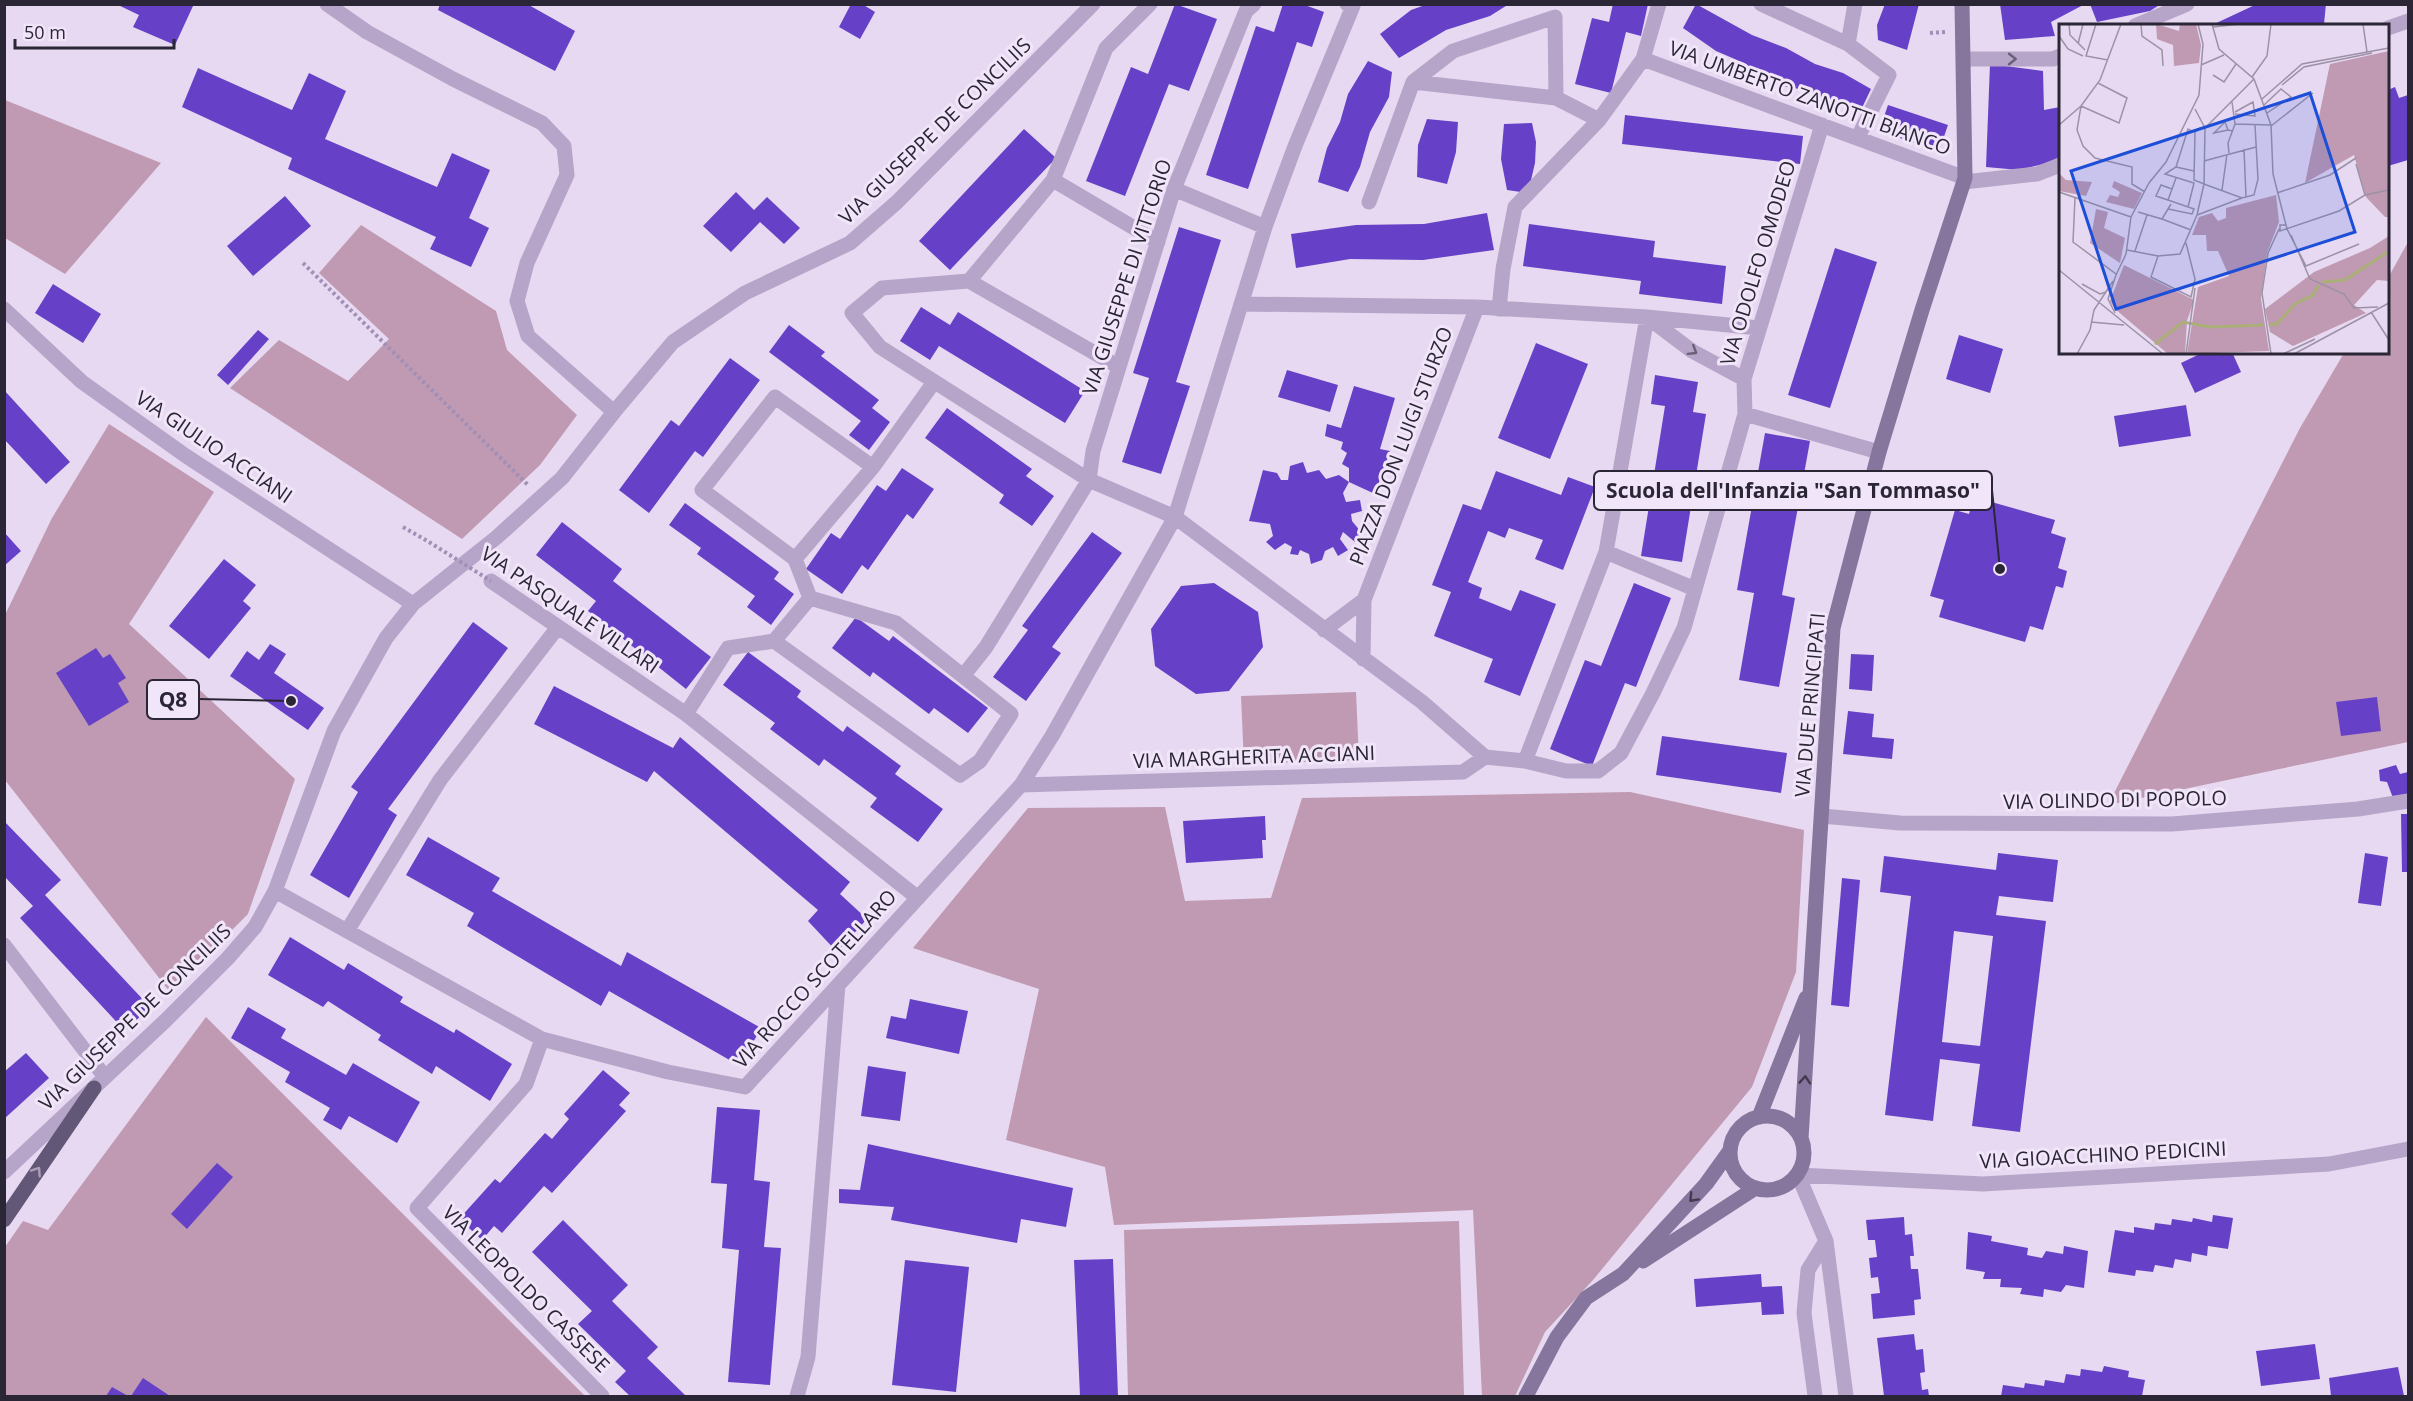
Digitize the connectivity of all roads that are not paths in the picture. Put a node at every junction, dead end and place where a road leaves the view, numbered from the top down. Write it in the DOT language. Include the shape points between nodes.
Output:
graph roads {
  1 [pos="327,4"];
  2 [pos="1093,4"];
  3 [pos="1150,4"];
  4 [pos="1659,4"];
  5 [pos="1761,4"];
  6 [pos="1855,4"];
  7 [pos="1962,4"];
  8 [pos="2187,4"];
  9 [pos="1352,5"];
  10 [pos="1246,7"];
  11 [pos="2409,21"];
  12 [pos="2140,24"];
  13 [pos="2389,28"];
  14 [pos="1848,44"];
  15 [pos="2059,57"];
  16 [pos="1643,59"];
  17 [pos="1964,59"];
  18 [pos="1413,82"];
  19 [pos="1556,98"];
  20 [pos="1599,120"];
  21 [pos="1822,125"];
  22 [pos="1858,137"];
  23 [pos="2059,166"];
  24 [pos="1053,180"];
  25 [pos="1964,180"];
  26 [pos="1174,189"];
  27 [pos="1369,202"];
  28 [pos="1265,227"];
  29 [pos="1158,242"];
  30 [pos="969,281"];
  31 [pos="1242,304"];
  32 [pos="1478,307"];
  33 [pos="4,309"];
  34 [pos="1499,309"];
  35 [pos="1647,317"];
  36 [pos="1759,328"];
  37 [pos="1119,368"];
  38 [pos="1744,379"];
  39 [pos="934,382"];
  40 [pos="614,412"];
  41 [pos="1745,414"];
  42 [pos="1879,452"];
  43 [pos="873,467"];
  44 [pos="1089,480"];
  45 [pos="1175,517"];
  46 [pos="1606,552"];
  47 [pos="795,559"];
  48 [pos="491,581"];
  49 [pos="1695,589"];
  50 [pos="810,598"];
  51 [pos="1364,600"];
  52 [pos="413,604"];
  53 [pos="558,627"];
  54 [pos="1324,630"];
  55 [pos="774,641"];
  56 [pos="1364,659"];
  57 [pos="963,676"];
  58 [pos="686,714"];
  59 [pos="1485,757"];
  60 [pos="1525,761"];
  61 [pos="1021,785"];
  62 [pos="2409,801"];
  63 [pos="1822,816"];
  64 [pos="275,891"];
  65 [pos="918,898"];
  66 [pos="347,931"];
  67 [pos="4,945"];
  68 [pos="1811,984"];
  69 [pos="838,986"];
  70 [pos="542,1039"];
  71 [pos="100,1082"];
  72 [pos="1759,1117"];
  73 [pos="1801,1138"];
  74 [pos="2409,1149"];
  75 [pos="1729,1152"];
  76 [pos="4,1172"];
  77 [pos="1798,1176"];
  78 [pos="1754,1189"];
  79 [pos="4,1220"];
  80 [pos="1826,1241"];
  81 [pos="1623,1274"];
  82 [pos="602,1396"];
  83 [pos="797,1396"];
  84 [pos="1526,1396"];
  85 [pos="1815,1396"];
  86 [pos="1846,1396"];
  1 -- 40 [label="street" via="367,32 453,80 542,123 564,146 567,175 527,263 517,301 528,336"];
  2 -- 40 [label="street, VIA GIUSEPPE DE CONCILIIS" via="897,202 850,243 745,293 673,342"];
  3 -- 24 [label="street" via="1106,48"];
  4 -- 16 [label="street"];
  5 -- 14 [label="street"];
  6 -- 14 [label="street"];
  7 -- 17 [label="street, VIA DUE PRINCIPATI"];
  8 -- 12 [label="street"];
  9 -- 28 [label="street"];
  10 -- 26 [label="street, VIA GIUSEPPE DI VITTORIO"];
  11 -- 13 [label="street"];
  14 -- 22 [label="street" via="1889,75"];
  17 -- 15 [label="street, one-way"];
  16 -- 20 [label="street, VIA UMBERTO ZANOTTI BIANCO"];
  16 -- 21 [label="street, VIA UMBERTO ZANOTTI BIANCO"];
  17 -- 25 [label="street, VIA DUE PRINCIPATI"];
  18 -- 19 [label="street"];
  18 -- 19 [label="street" via="1453,51 1555,17"];
  18 -- 27 [label="street"];
  19 -- 20 [label="street"];
  20 -- 34 [label="street, VIA UMBERTO ZANOTTI BIANCO" via="1515,207"];
  21 -- 22 [label="street, VIA UMBERTO ZANOTTI BIANCO"];
  21 -- 36 [label="street, VIA ODOLFO OMODEO"];
  22 -- 25 [label="street, VIA UMBERTO ZANOTTI BIANCO"];
  23 -- 25 [label="street" via="2037,174"];
  24 -- 29 [label="street"];
  24 -- 30 [label="street"];
  25 -- 42 [label="street, VIA DUE PRINCIPATI"];
  26 -- 28 [label="street"];
  26 -- 29 [label="street, VIA GIUSEPPE DI VITTORIO"];
  28 -- 31 [label="street"];
  29 -- 37 [label="street, VIA GIUSEPPE DI VITTORIO"];
  30 -- 37 [label="street"];
  30 -- 39 [label="street" via="882,288 852,313 880,348"];
  31 -- 32 [label="street"];
  31 -- 45 [label="street"];
  32 -- 34 [label="street"];
  32 -- 51 [label="street, PIAZZA DON LUIGI STURZO"];
  33 -- 52 [label="street, VIA GIULIO ACCIANI" via="82,382 186,456"];
  34 -- 35 [label="street"];
  35 -- 36 [label="street"];
  35 -- 38 [label="street, one-way" via="1692,351"];
  35 -- 46 [label="street"];
  36 -- 38 [label="street, VIA ODOLFO OMODEO"];
  37 -- 44 [label="street, VIA GIUSEPPE DI VITTORIO"];
  38 -- 41 [label="street, VIA ODOLFO OMODEO"];
  39 -- 43 [label="street"];
  39 -- 44 [label="street"];
  40 -- 52 [label="street, VIA GIUSEPPE DE CONCILIIS" via="562,478 497,537"];
  41 -- 42 [label="street"];
  41 -- 49 [label="street, VIA ODOLFO OMODEO"];
  42 -- 63 [label="street, VIA DUE PRINCIPATI" via="1833,628"];
  43 -- 47 [label="street"];
  43 -- 47 [label="street" via="775,397 702,490"];
  44 -- 45 [label="street"];
  44 -- 57 [label="street" via="986,647"];
  45 -- 54 [label="street"];
  45 -- 61 [label="street"];
  46 -- 49 [label="street"];
  46 -- 60 [label="street"];
  47 -- 50 [label="street"];
  48 -- 53 [label="street, VIA PASQUALE VILLARI"];
  49 -- 60 [label="street, VIA ODOLFO OMODEO" via="1684,628 1621,753 1598,771 1566,771"];
  50 -- 55 [label="street"];
  50 -- 57 [label="street" via="896,623"];
  51 -- 54 [label="street"];
  51 -- 56 [label="street, PIAZZA DON LUIGI STURZO"];
  52 -- 64 [label="street, VIA GIUSEPPE DE CONCILIIS" via="386,639 334,731"];
  53 -- 58 [label="street, VIA PASQUALE VILLARI"];
  53 -- 66 [label="street" via="440,780"];
  54 -- 56 [label="street"];
  55 -- 57 [label="street" via="960,775 980,760 1011,714"];
  55 -- 58 [label="street" via="728,648"];
  56 -- 59 [label="street" via="1422,702"];
  58 -- 65 [label="street, VIA PASQUALE VILLARI"];
  59 -- 60 [label="street"];
  59 -- 61 [label="street, VIA MARGHERITA ACCIANI" via="1462,772"];
  61 -- 65 [label="street, VIA ROCCO SCOTELLARO"];
  62 -- 63 [label="street, VIA OLINDO DI POPOLO" via="2358,809 2172,824 1900,823"];
  63 -- 68 [label="street, VIA DUE PRINCIPATI"];
  64 -- 66 [label="street, VIA ROCCO SCOTELLARO"];
  64 -- 71 [label="street, VIA GIUSEPPE DE CONCILIIS" via="255,927 228,958"];
  65 -- 69 [label="street, VIA ROCCO SCOTELLARO"];
  66 -- 70 [label="street, VIA ROCCO SCOTELLARO"];
  67 -- 71 [label="street"];
  68 -- 72 [label="street"];
  73 -- 68 [label="street, VIA DUE PRINCIPATI, one-way"];
  69 -- 70 [label="street, VIA ROCCO SCOTELLARO" via="745,1087 668,1072"];
  69 -- 83 [label="street" via="808,1357"];
  70 -- 82 [label="street, VIA LEOPOLDO CASSESE" via="526,1084 417,1208"];
  71 -- 76 [label="street, VIA GIUSEPPE DE CONCILIIS"];
  79 -- 71 [label="main road, one-way"];
  72 -- 73 [label="street" via="1785,1120"];
  72 -- 75 [label="street" via="1739,1128"];
  73 -- 77 [label="street" via="1804,1164"];
  74 -- 77 [label="street, VIA GIOACCHINO PEDICINI" via="2328,1164 1983,1184"];
  75 -- 78 [label="street" via="1734,1172"];
  75 -- 81 [label="street, one-way" via="1706,1184"];
  77 -- 78 [label="street" via="1781,1189"];
  77 -- 80 [label="street"];
  78 -- 81 [label="street"];
  80 -- 85 [label="street" via="1808,1270 1804,1313"];
  80 -- 86 [label="street"];
  81 -- 84 [label="street" via="1586,1298 1557,1337"];
}
